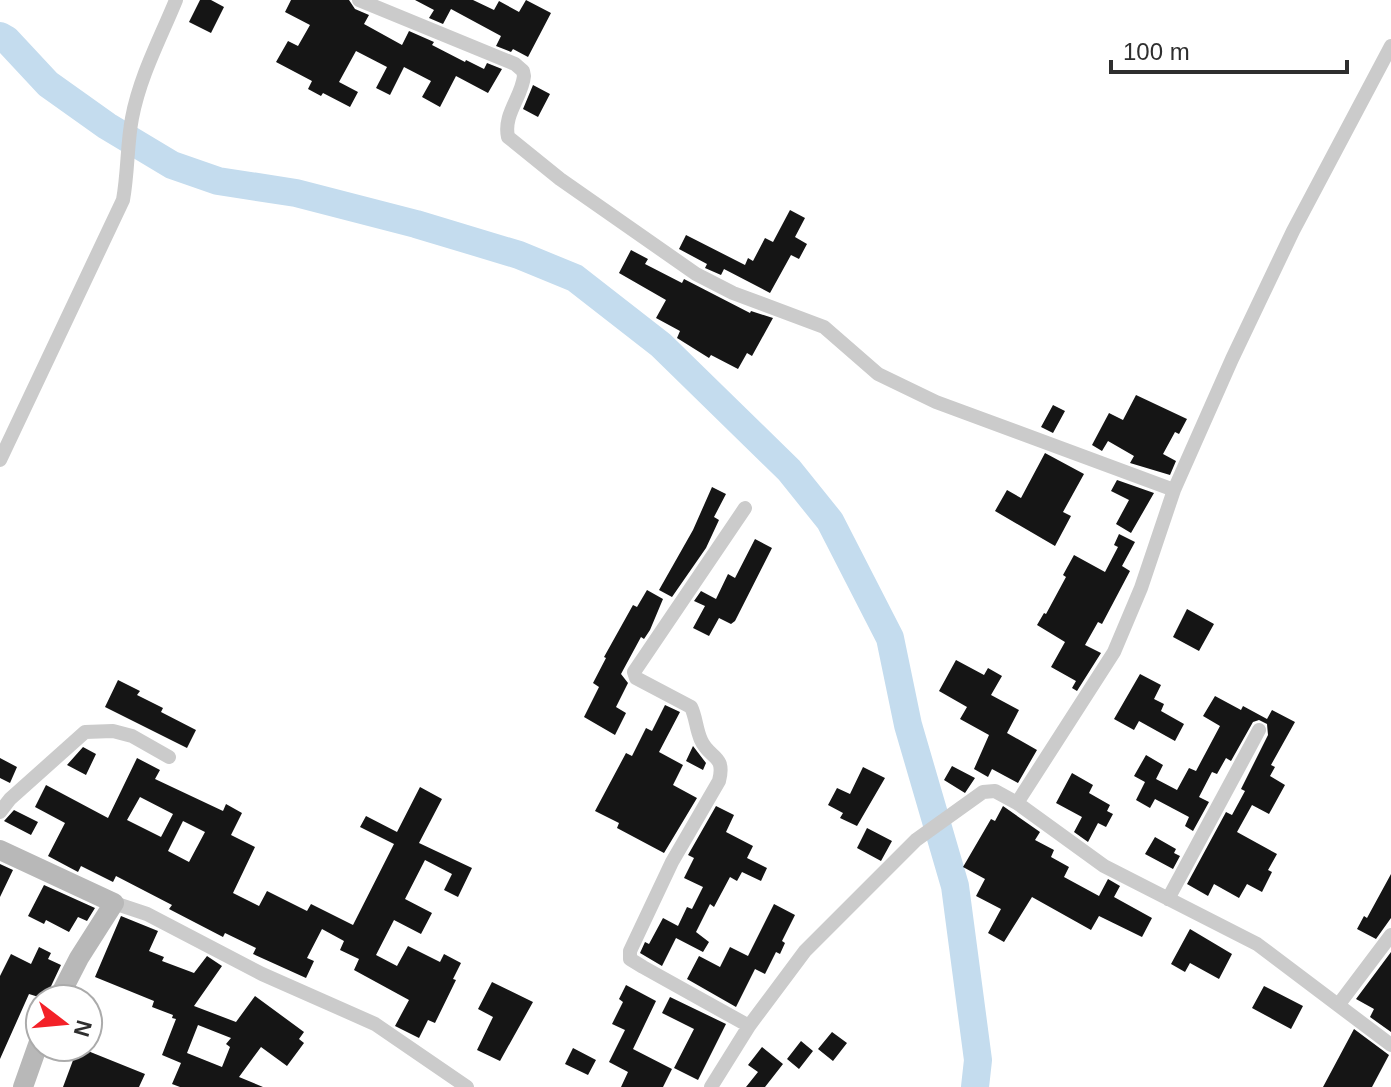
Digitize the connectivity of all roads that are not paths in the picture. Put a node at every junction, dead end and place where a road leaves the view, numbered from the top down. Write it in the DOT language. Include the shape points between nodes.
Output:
graph roads {
  1 [pos="176,0"];
  2 [pos="359,0"];
  3 [pos="1391,46"];
  4 [pos="0,460"];
  5 [pos="1174,490"];
  6 [pos="745,508"];
  7 [pos="1259,730"];
  8 [pos="169,757"];
  9 [pos="1017,803"];
  10 [pos="0,812"];
  11 [pos="0,850"];
  12 [pos="1168,899"];
  13 [pos="114,903"];
  14 [pos="1391,935"];
  15 [pos="66,983"];
  16 [pos="1339,1004"];
  17 [pos="749,1026"];
  18 [pos="1391,1045"];
  19 [pos="32,1063"];
  20 [pos="23,1087"];
  21 [pos="467,1087"];
  22 [pos="711,1087"];
  1 -- 4 [label="street" via="143,73 131,120 123,200"];
  2 -- 5 [label="street" via="515,64 524,76 509,117 508,137 696,274 824,327 878,374 936,402"];
  3 -- 5 [label="street" via="1293,231"];
  5 -- 9 [label="street" via="1114,652"];
  6 -- 17 [label="street" via="634,672 636,678 691,707 701,742 722,769 672,862 630,959"];
  7 -- 12 [label="street"];
  8 -- 10 [label="street" via="132,736 85,732"];
  9 -- 12 [label="street" via="1104,866"];
  9 -- 17 [label="street" via="989,790 916,840 805,951"];
  11 -- 13 [label="street"];
  12 -- 16 [label="street" via="1257,944"];
  13 -- 15 [label="street"];
  13 -- 21 [label="street" via="375,1024"];
  14 -- 16 [label="street"];
  16 -- 18 [label="street"];
  17 -- 22 [label="street"];
  19 -- 20 [label="street"];
}
